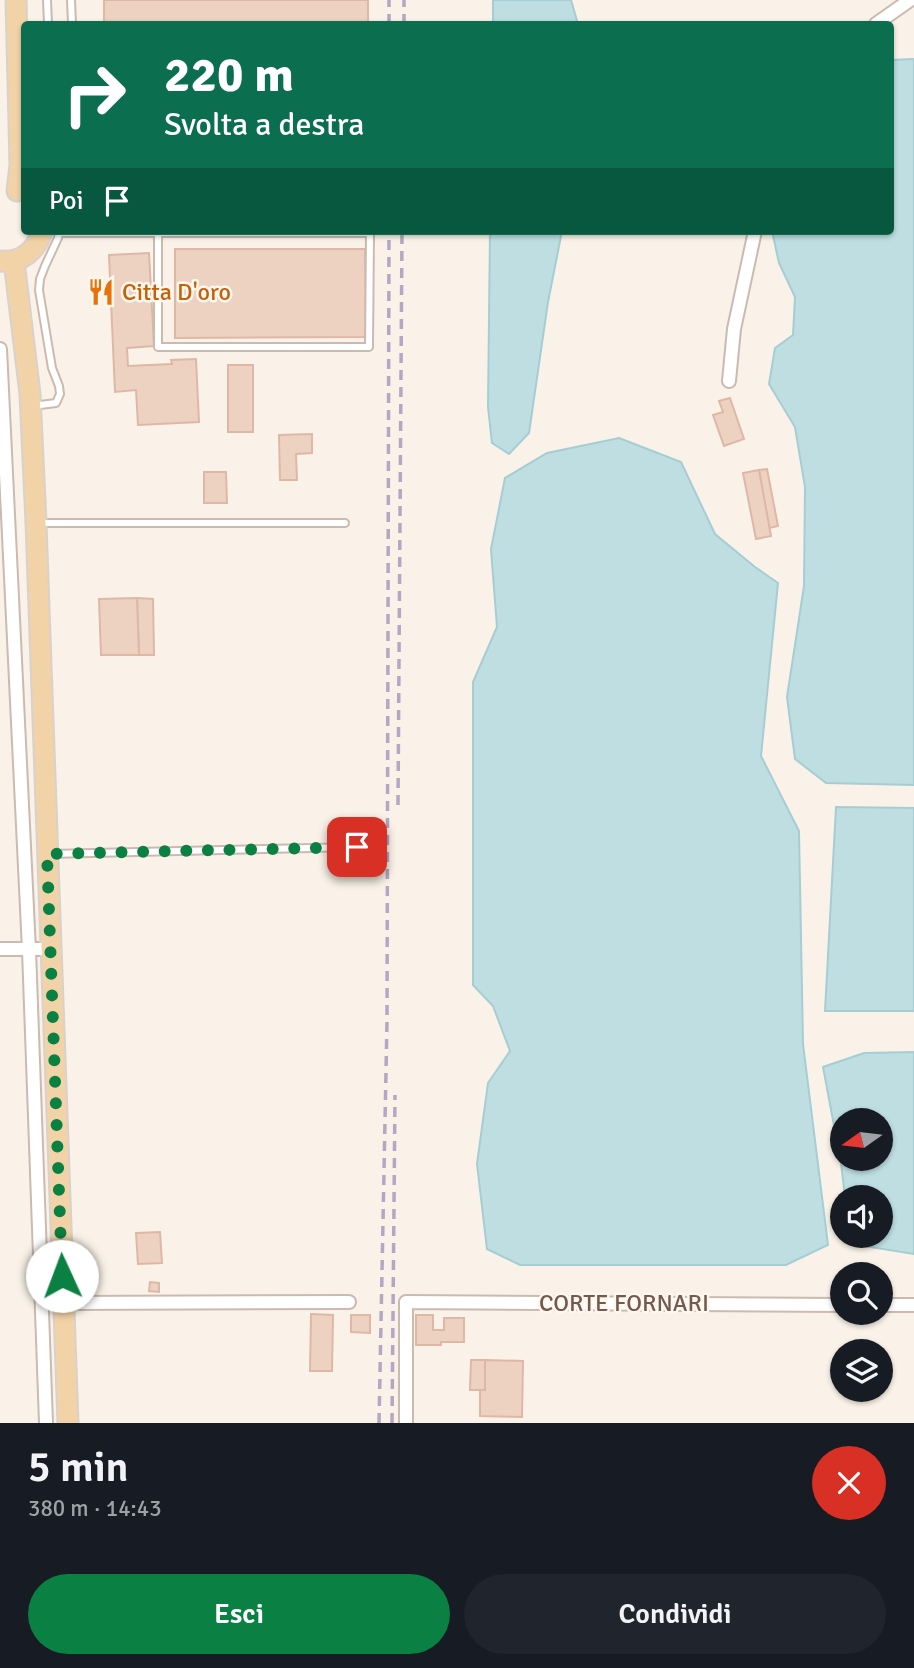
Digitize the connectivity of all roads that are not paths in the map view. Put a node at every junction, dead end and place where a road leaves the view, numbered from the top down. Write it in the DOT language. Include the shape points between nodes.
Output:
graph roads {
  1 [pos="16,0"];
  2 [pos="47,0"];
  3 [pos="71,0"];
  4 [pos="910,0"];
  5 [pos="48,21"];
  6 [pos="72,21"];
  7 [pos="880,21"];
  8 [pos="21,59"];
  9 [pos="21,118"];
  10 [pos="14,192"];
  11 [pos="49,235"];
  12 [pos="52,235"];
  13 [pos="158,235"];
  14 [pos="370,235"];
  15 [pos="754,235"];
  16 [pos="7,261"];
  17 [pos="0,349"];
  18 [pos="729,381"];
  19 [pos="1,391"];
  20 [pos="30,406"];
  21 [pos="36,523"];
  22 [pos="345,523"];
  23 [pos="357,847"];
  24 [pos="47,854"];
  25 [pos="0,949"];
  26 [pos="51,949"];
  27 [pos="29,950"];
  28 [pos="349,1302"];
  29 [pos="63,1303"];
  30 [pos="830,1305"];
  31 [pos="893,1305"];
  32 [pos="914,1305"];
  33 [pos="46,1423"];
  34 [pos="68,1423"];
  35 [pos="406,1423"];
  1 -- 8 [label="main road"];
  2 -- 5 [label="lane"];
  3 -- 6 [label="lane"];
  4 -- 7 [label="street"];
  9 -- 10 [label="main road"];
  11 -- 16 [label="main road" via="30,253"];
  12 -- 20 [label="lane" via="39,290 60,394 56,403"];
  13 -- 14 [label="lane" via="158,347 369,347"];
  15 -- 18 [label="street" via="734,329"];
  16 -- 20 [label="main road" via="25,346"];
  17 -- 19 [label="street"];
  19 -- 27 [label="street"];
  20 -- 21 [label="main road"];
  21 -- 22 [label="lane"];
  21 -- 24 [label="main road"];
  23 -- 24 [label="lane"];
  24 -- 26 [label="main road"];
  25 -- 27 [label="street"];
  26 -- 27 [label="street"];
  26 -- 29 [label="main road"];
  27 -- 33 [label="street"];
  28 -- 29 [label="street"];
  29 -- 34 [label="main road"];
  30 -- 35 [label="street, CORTE FORNARI" via="406,1301"];
  31 -- 32 [label="street"];
}
